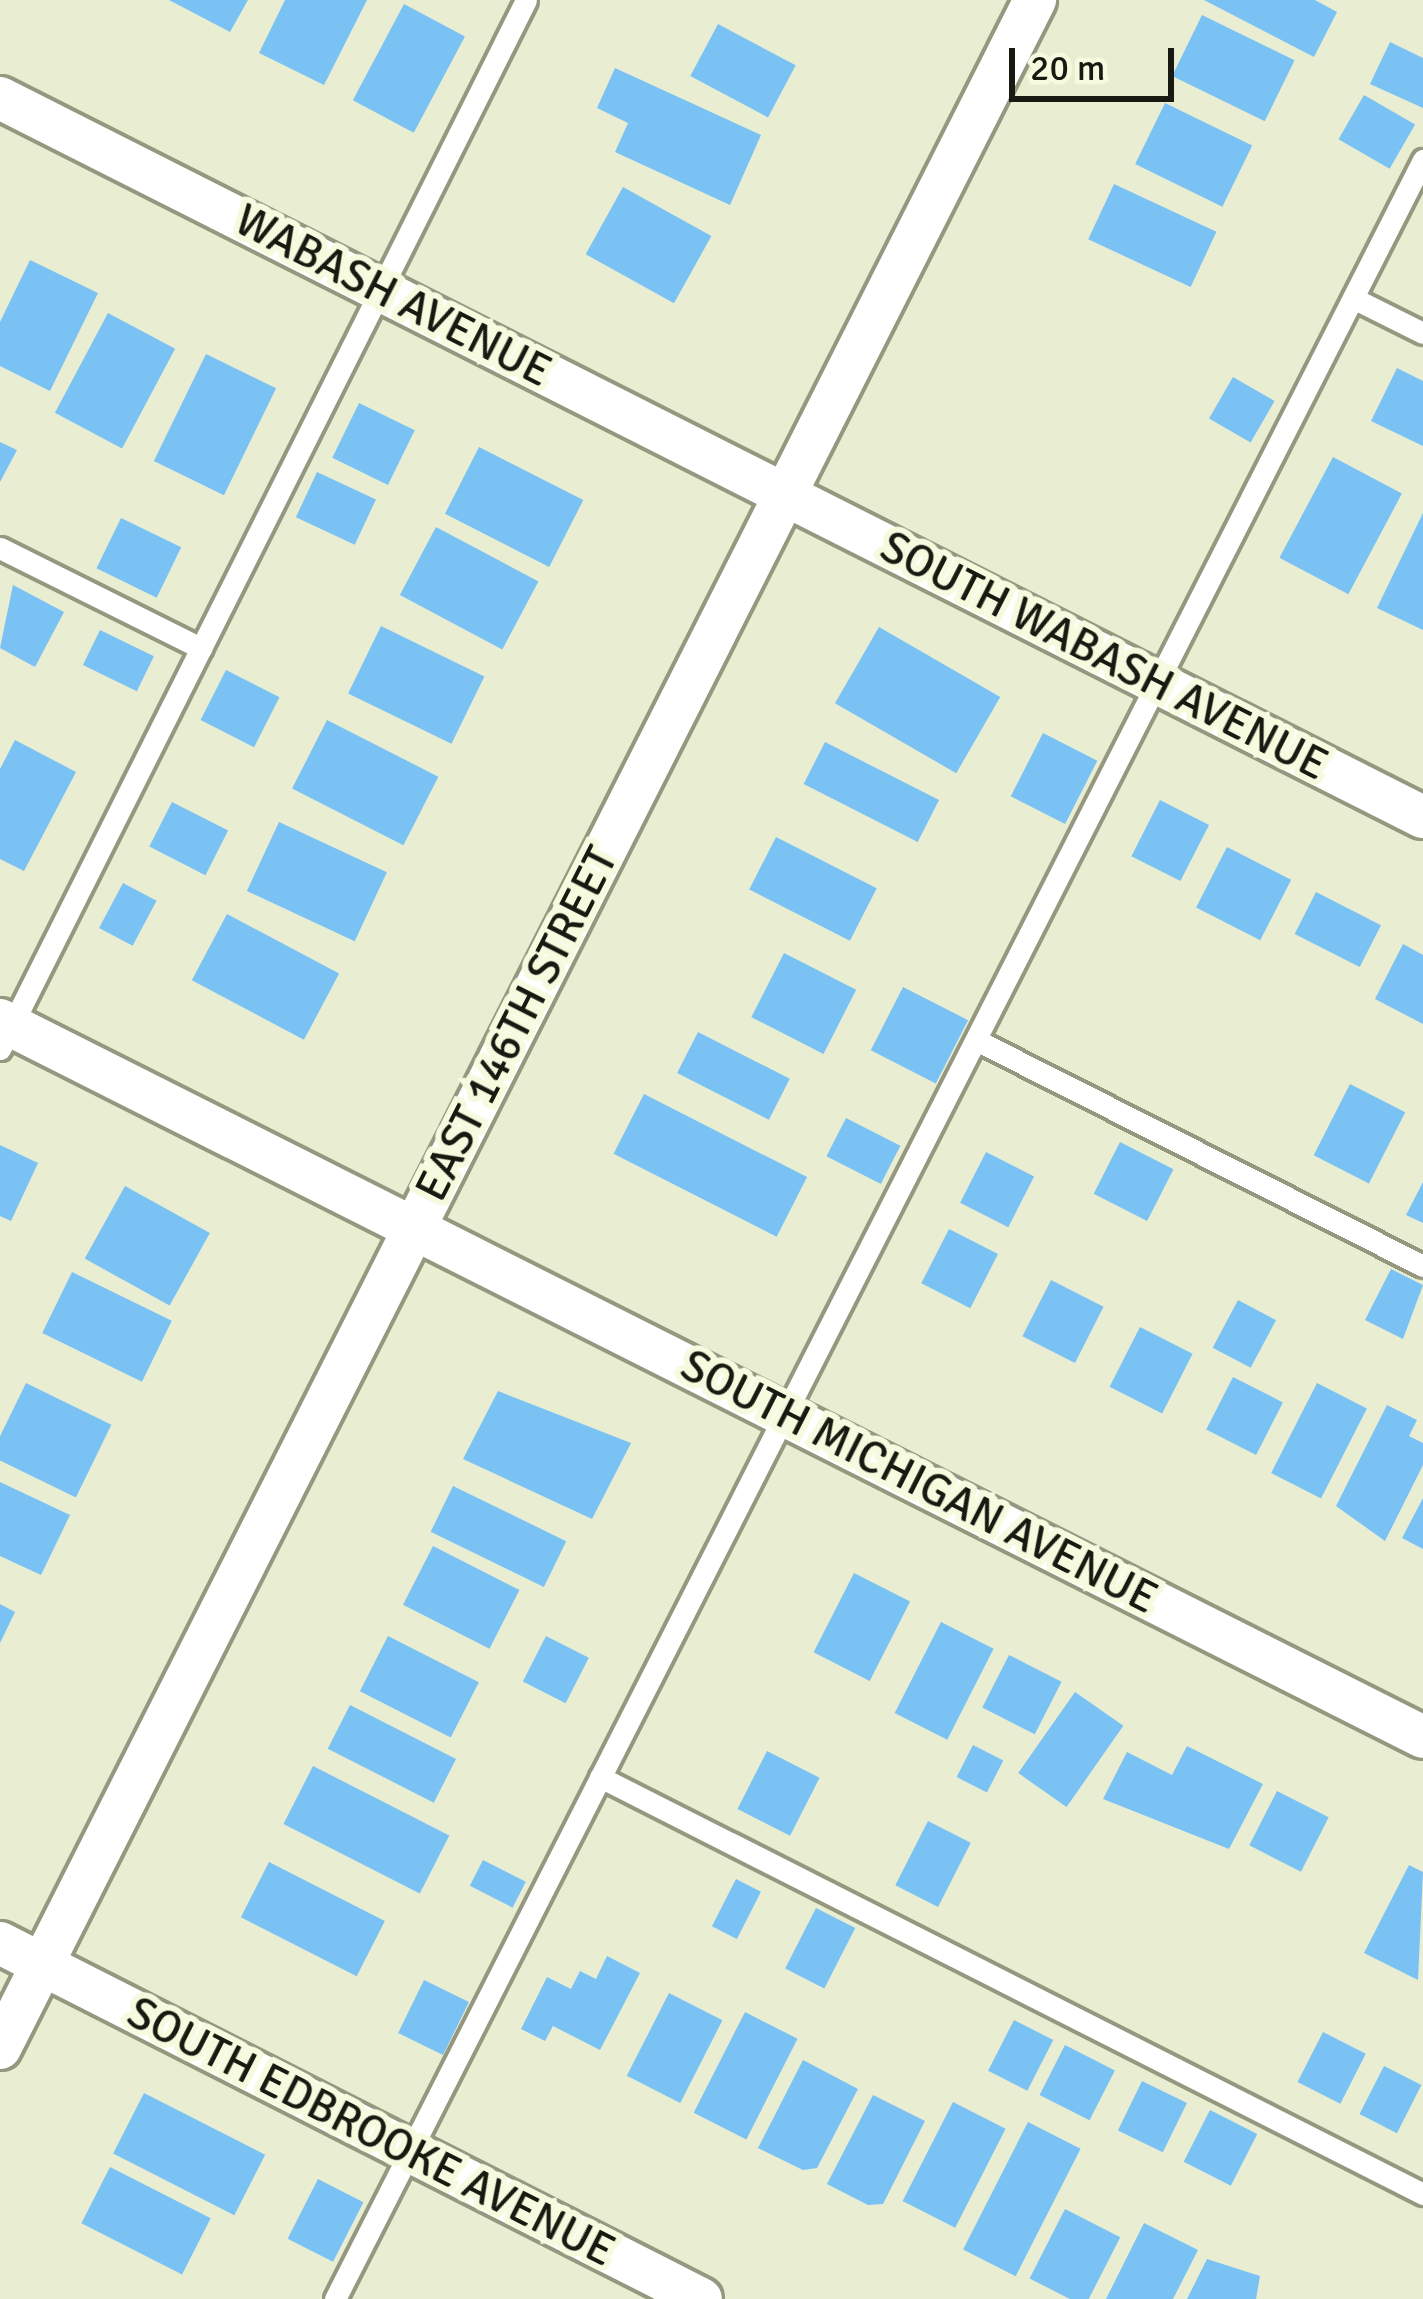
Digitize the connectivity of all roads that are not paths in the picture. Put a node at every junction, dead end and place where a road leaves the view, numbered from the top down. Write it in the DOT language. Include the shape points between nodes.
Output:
graph roads {
  1 [pos="526,0"];
  2 [pos="1035,0"];
  3 [pos="0,98"];
  4 [pos="1423,160"];
  5 [pos="381,290"];
  6 [pos="1353,298"];
  7 [pos="1423,333"];
  8 [pos="785,494"];
  9 [pos="0,548"];
  10 [pos="201,648"];
  11 [pos="1158,683"];
  12 [pos="1423,817"];
  13 [pos="4,1032"];
  14 [pos="976,1040"];
  15 [pos="415,1227"];
  16 [pos="1423,1266"];
  17 [pos="785,1414"];
  18 [pos="1423,1738"];
  19 [pos="600,1777"];
  20 [pos="0,1943"];
  21 [pos="42,1964"];
  22 [pos="0,2048"];
  23 [pos="410,2152"];
  24 [pos="1423,2194"];
  25 [pos="335,2299"];
  26 [pos="700,2299"];
  1 -- 5 [label="lane"];
  2 -- 8 [label="street, EAST 146TH STREET"];
  3 -- 5 [label="street, WABASH AVENUE"];
  4 -- 6 [label="lane"];
  5 -- 8 [label="street, WABASH AVENUE"];
  5 -- 10 [label="lane"];
  6 -- 7 [label="lane"];
  6 -- 11 [label="lane"];
  8 -- 11 [label="street, SOUTH WABASH AVENUE"];
  8 -- 15 [label="street, EAST 146TH STREET"];
  9 -- 10 [label="lane"];
  10 -- 13 [label="lane"];
  11 -- 12 [label="street, SOUTH WABASH AVENUE"];
  11 -- 14 [label="lane"];
  13 -- 15 [label="street, SOUTH MICHIGAN AVENUE"];
  14 -- 16 [label="lane"];
  14 -- 17 [label="lane"];
  15 -- 17 [label="street, SOUTH MICHIGAN AVENUE"];
  15 -- 21 [label="street, EAST 146TH STREET"];
  17 -- 18 [label="street, SOUTH MICHIGAN AVENUE"];
  17 -- 19 [label="lane"];
  19 -- 23 [label="lane"];
  19 -- 24 [label="lane"];
  20 -- 21 [label="street, SOUTH EDBROOKE AVENUE"];
  21 -- 22 [label="street, EAST 146TH STREET"];
  21 -- 23 [label="street, SOUTH EDBROOKE AVENUE"];
  23 -- 25 [label="lane"];
  23 -- 26 [label="street, SOUTH EDBROOKE AVENUE"];
}
